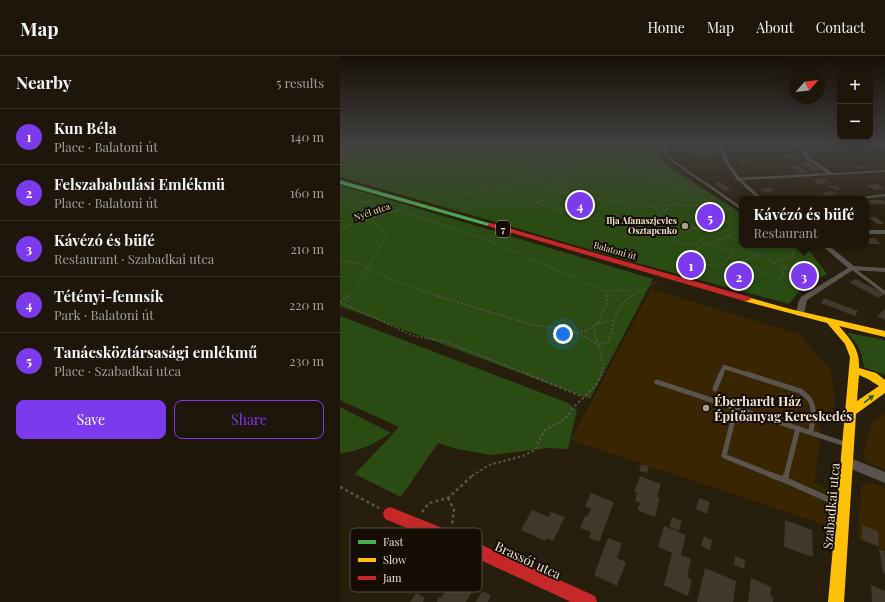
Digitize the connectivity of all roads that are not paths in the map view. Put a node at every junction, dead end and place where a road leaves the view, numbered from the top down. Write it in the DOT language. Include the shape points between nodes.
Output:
graph roads {
  1 [pos="685,169"];
  2 [pos="731,169"];
  3 [pos="825,169"];
  4 [pos="885,171"];
  5 [pos="832,174"];
  6 [pos="737,179"];
  7 [pos="340,182"];
  8 [pos="885,195"];
  9 [pos="758,196"];
  10 [pos="869,197"];
  11 [pos="739,207"];
  12 [pos="869,232"];
  13 [pos="885,232"];
  14 [pos="828,248"];
  15 [pos="852,268"];
  16 [pos="885,270"];
  17 [pos="885,293"];
  18 [pos="800,314"];
  19 [pos="831,322"];
  20 [pos="885,334"];
  21 [pos="855,370"];
  22 [pos="657,382"];
  23 [pos="885,386"];
  24 [pos="715,389"];
  25 [pos="736,408"];
  26 [pos="852,412"];
  27 [pos="798,428"];
  28 [pos="811,432"];
  29 [pos="849,445"];
  30 [pos="848,462"];
  31 [pos="885,478"];
  32 [pos="785,480"];
  33 [pos="844,507"];
  34 [pos="390,514"];
  35 [pos="425,528"];
  36 [pos="482,553"];
  37 [pos="589,602"];
  38 [pos="836,602"];
  1 -- 11 [label="lane"];
  2 -- 6 [label="street"];
  3 -- 5 [label="street"];
  4 -- 5 [label="street"];
  5 -- 6 [label="street"];
  6 -- 9 [label="street"];
  7 -- 18 [label="main road, Balatoni út / 7" via="412,206"];
  8 -- 10 [label="street"];
  12 -- 13 [label="street"];
  14 -- 15 [label="street"];
  15 -- 16 [label="street"];
  15 -- 17 [label="lane"];
  15 -- 18 [label="street" via="804,299"];
  18 -- 19 [label="main road, Balatoni út / 7"];
  19 -- 20 [label="main road, Balatoni út / 7"];
  19 -- 21 [label="main road, Szabadkai utca" via="853,349"];
  21 -- 23 [label="main road" via="872,376"];
  21 -- 26 [label="main road, Szabadkai utca"];
  22 -- 25 [label="lane"];
  26 -- 23 [label="main road, one-way"];
  24 -- 28 [label="lane" via="724,367 800,391 810,397 813,403"];
  25 -- 27 [label="lane"];
  25 -- 32 [label="lane" via="724,456"];
  26 -- 29 [label="main road, Szabadkai utca"];
  27 -- 28 [label="lane"];
  27 -- 32 [label="lane"];
  28 -- 29 [label="lane"];
  29 -- 30 [label="main road, Szabadkai utca"];
  30 -- 31 [label="street"];
  30 -- 33 [label="main road, Szabadkai utca"];
  32 -- 33 [label="lane"];
  33 -- 38 [label="main road, Szabadkai utca"];
  34 -- 35 [label="main road, Brassói utca"];
  36 -- 37 [label="main road, Brassói utca"];
}
